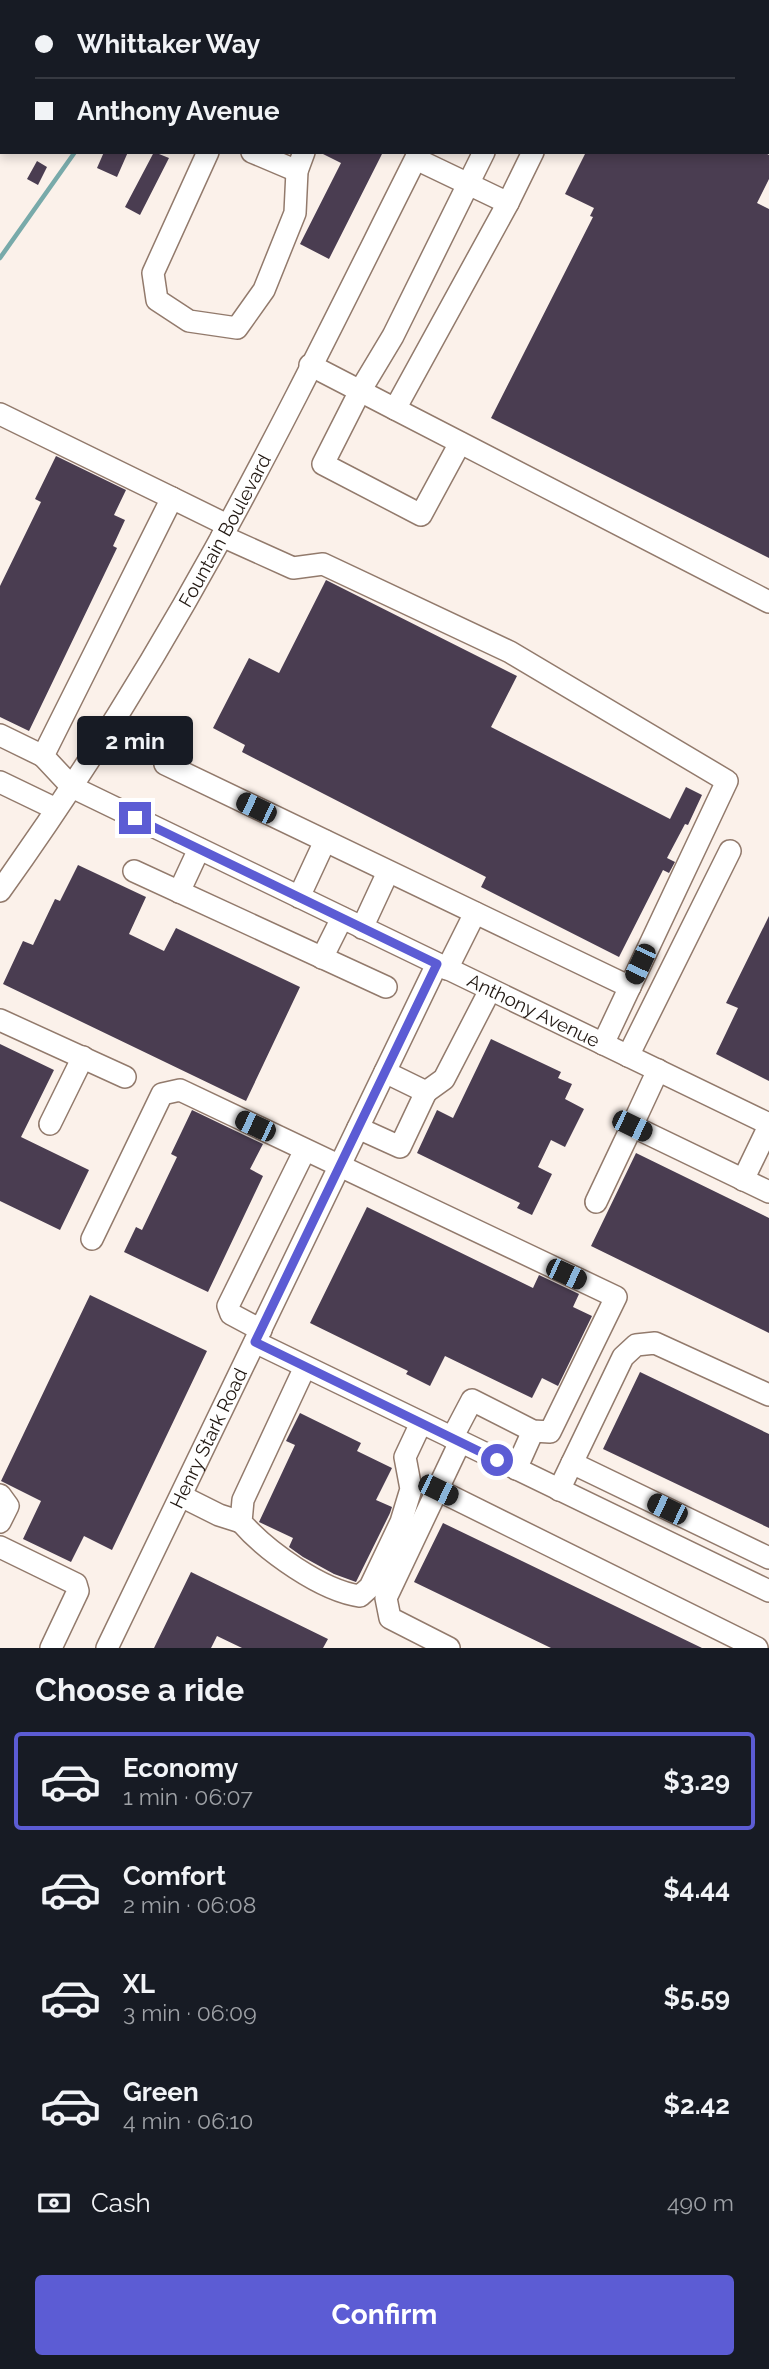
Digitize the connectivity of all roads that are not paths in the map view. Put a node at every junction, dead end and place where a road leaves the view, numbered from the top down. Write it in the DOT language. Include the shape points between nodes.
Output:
graph roads {
  1 [pos="207,154"];
  2 [pos="261,154"];
  3 [pos="483,154"];
  4 [pos="532,154"];
  5 [pos="417,156"];
  6 [pos="301,162"];
  7 [pos="469,185"];
  8 [pos="508,204"];
  9 [pos="310,365"];
  10 [pos="360,391"];
  11 [pos="395,410"];
  12 [pos="0,414"];
  13 [pos="460,443"];
  14 [pos="172,498"];
  15 [pos="224,531"];
  16 [pos="769,602"];
  17 [pos="0,735"];
  18 [pos="43,756"];
  19 [pos="165,764"];
  20 [pos="0,782"];
  21 [pos="72,787"];
  22 [pos="56,809"];
  23 [pos="325,841"];
  24 [pos="199,849"];
  25 [pos="730,851"];
  26 [pos="134,871"];
  27 [pos="388,872"];
  28 [pos="0,891"];
  29 [pos="179,892"];
  30 [pos="299,897"];
  31 [pos="475,913"];
  32 [pos="342,918"];
  33 [pos="362,928"];
  34 [pos="323,958"];
  35 [pos="442,966"];
  36 [pos="386,987"];
  37 [pos="630,987"];
  38 [pos="490,989"];
  39 [pos="0,1020"];
  40 [pos="603,1044"];
  41 [pos="628,1056"];
  42 [pos="83,1057"];
  43 [pos="658,1070"];
  44 [pos="385,1072"];
  45 [pos="125,1077"];
  46 [pos="426,1092"];
  47 [pos="50,1124"];
  48 [pos="769,1125"];
  49 [pos="632,1126"];
  50 [pos="358,1128"];
  51 [pos="305,1150"];
  52 [pos="340,1167"];
  53 [pos="743,1180"];
  54 [pos="769,1192"];
  55 [pos="596,1202"];
  56 [pos="92,1239"];
  57 [pos="258,1336"];
  58 [pos="305,1367"];
  59 [pos="769,1395"];
  60 [pos="421,1423"];
  61 [pos="542,1432"];
  62 [pos="456,1441"];
  63 [pos="572,1463"];
  64 [pos="516,1469"];
  65 [pos="438,1490"];
  66 [pos="559,1490"];
  67 [pos="0,1495"];
  68 [pos="181,1496"];
  69 [pos="0,1522"];
  70 [pos="241,1522"];
  71 [pos="0,1547"];
  72 [pos="769,1558"];
  73 [pos="769,1591"];
  74 [pos="51,1648"];
  75 [pos="107,1648"];
  76 [pos="449,1648"];
  77 [pos="757,1648"];
  1 -- 6 [label="street" via="153,273 157,300 190,321 237,328 264,290 295,213"];
  2 -- 6 [label="street"];
  3 -- 7 [label="street"];
  4 -- 8 [label="street"];
  5 -- 7 [label="street"];
  5 -- 9 [label="street, Fountain Boulevard"];
  7 -- 8 [label="street"];
  7 -- 10 [label="street"];
  8 -- 11 [label="street"];
  9 -- 10 [label="street"];
  9 -- 15 [label="street, Fountain Boulevard"];
  10 -- 11 [label="street"];
  10 -- 13 [label="street" via="323,464 421,516"];
  11 -- 13 [label="street"];
  12 -- 14 [label="street"];
  13 -- 16 [label="street"];
  14 -- 15 [label="street"];
  14 -- 18 [label="street"];
  15 -- 21 [label="street, Fountain Boulevard"];
  15 -- 37 [label="street" via="293,568 323,564 510,652 727,780"];
  17 -- 18 [label="street"];
  18 -- 21 [label="street"];
  19 -- 23 [label="street"];
  20 -- 22 [label="street"];
  21 -- 22 [label="street, Fountain Boulevard"];
  21 -- 24 [label="street, Anthony Avenue"];
  22 -- 28 [label="street, Fountain Boulevard"];
  23 -- 27 [label="street"];
  23 -- 30 [label="street"];
  24 -- 29 [label="street"];
  24 -- 30 [label="street, Anthony Avenue"];
  25 -- 41 [label="street"];
  26 -- 29 [label="street"];
  27 -- 31 [label="street"];
  27 -- 33 [label="street"];
  29 -- 34 [label="street"];
  30 -- 32 [label="street, Anthony Avenue"];
  31 -- 35 [label="street, Henry Stark Road"];
  31 -- 37 [label="street"];
  32 -- 33 [label="street, Anthony Avenue"];
  32 -- 34 [label="street"];
  33 -- 35 [label="street, Anthony Avenue"];
  34 -- 36 [label="street"];
  35 -- 38 [label="street, Anthony Avenue"];
  35 -- 44 [label="street, Henry Stark Road"];
  37 -- 40 [label="street"];
  38 -- 40 [label="street, Anthony Avenue"];
  38 -- 46 [label="street" via="444,1079"];
  39 -- 42 [label="street"];
  40 -- 41 [label="street, Anthony Avenue"];
  41 -- 43 [label="street, Anthony Avenue"];
  42 -- 45 [label="street"];
  42 -- 47 [label="street"];
  43 -- 48 [label="street, Anthony Avenue"];
  43 -- 49 [label="street"];
  44 -- 46 [label="street"];
  44 -- 50 [label="street, Henry Stark Road"];
  46 -- 50 [label="street" via="400,1147"];
  48 -- 53 [label="street"];
  49 -- 53 [label="street"];
  49 -- 55 [label="street"];
  50 -- 52 [label="street, Henry Stark Road"];
  51 -- 52 [label="street"];
  51 -- 56 [label="street" via="180,1090 162,1094"];
  51 -- 57 [label="street" via="228,1306 231,1314"];
  52 -- 57 [label="street, Henry Stark Road"];
  52 -- 61 [label="street" via="616,1297"];
  53 -- 54 [label="street"];
  57 -- 58 [label="street"];
  57 -- 68 [label="street, Henry Stark Road"];
  58 -- 60 [label="street"];
  58 -- 70 [label="street" via="243,1500"];
  59 -- 63 [label="street" via="655,1343 636,1345 623,1357"];
  60 -- 62 [label="street"];
  60 -- 70 [label="street" via="405,1457 411,1489 401,1522 370,1587 360,1596 347,1595 288,1564"];
  61 -- 62 [label="street" via="472,1400"];
  61 -- 64 [label="street"];
  62 -- 64 [label="street"];
  62 -- 65 [label="street"];
  63 -- 66 [label="street"];
  63 -- 72 [label="street"];
  64 -- 66 [label="street"];
  65 -- 76 [label="street" via="386,1598 390,1618"];
  65 -- 77 [label="street"];
  66 -- 73 [label="street"];
  67 -- 69 [label="street" via="8,1506"];
  68 -- 70 [label="street"];
  68 -- 75 [label="street, Henry Stark Road"];
  71 -- 74 [label="street" via="76,1584 78,1591"];
}
